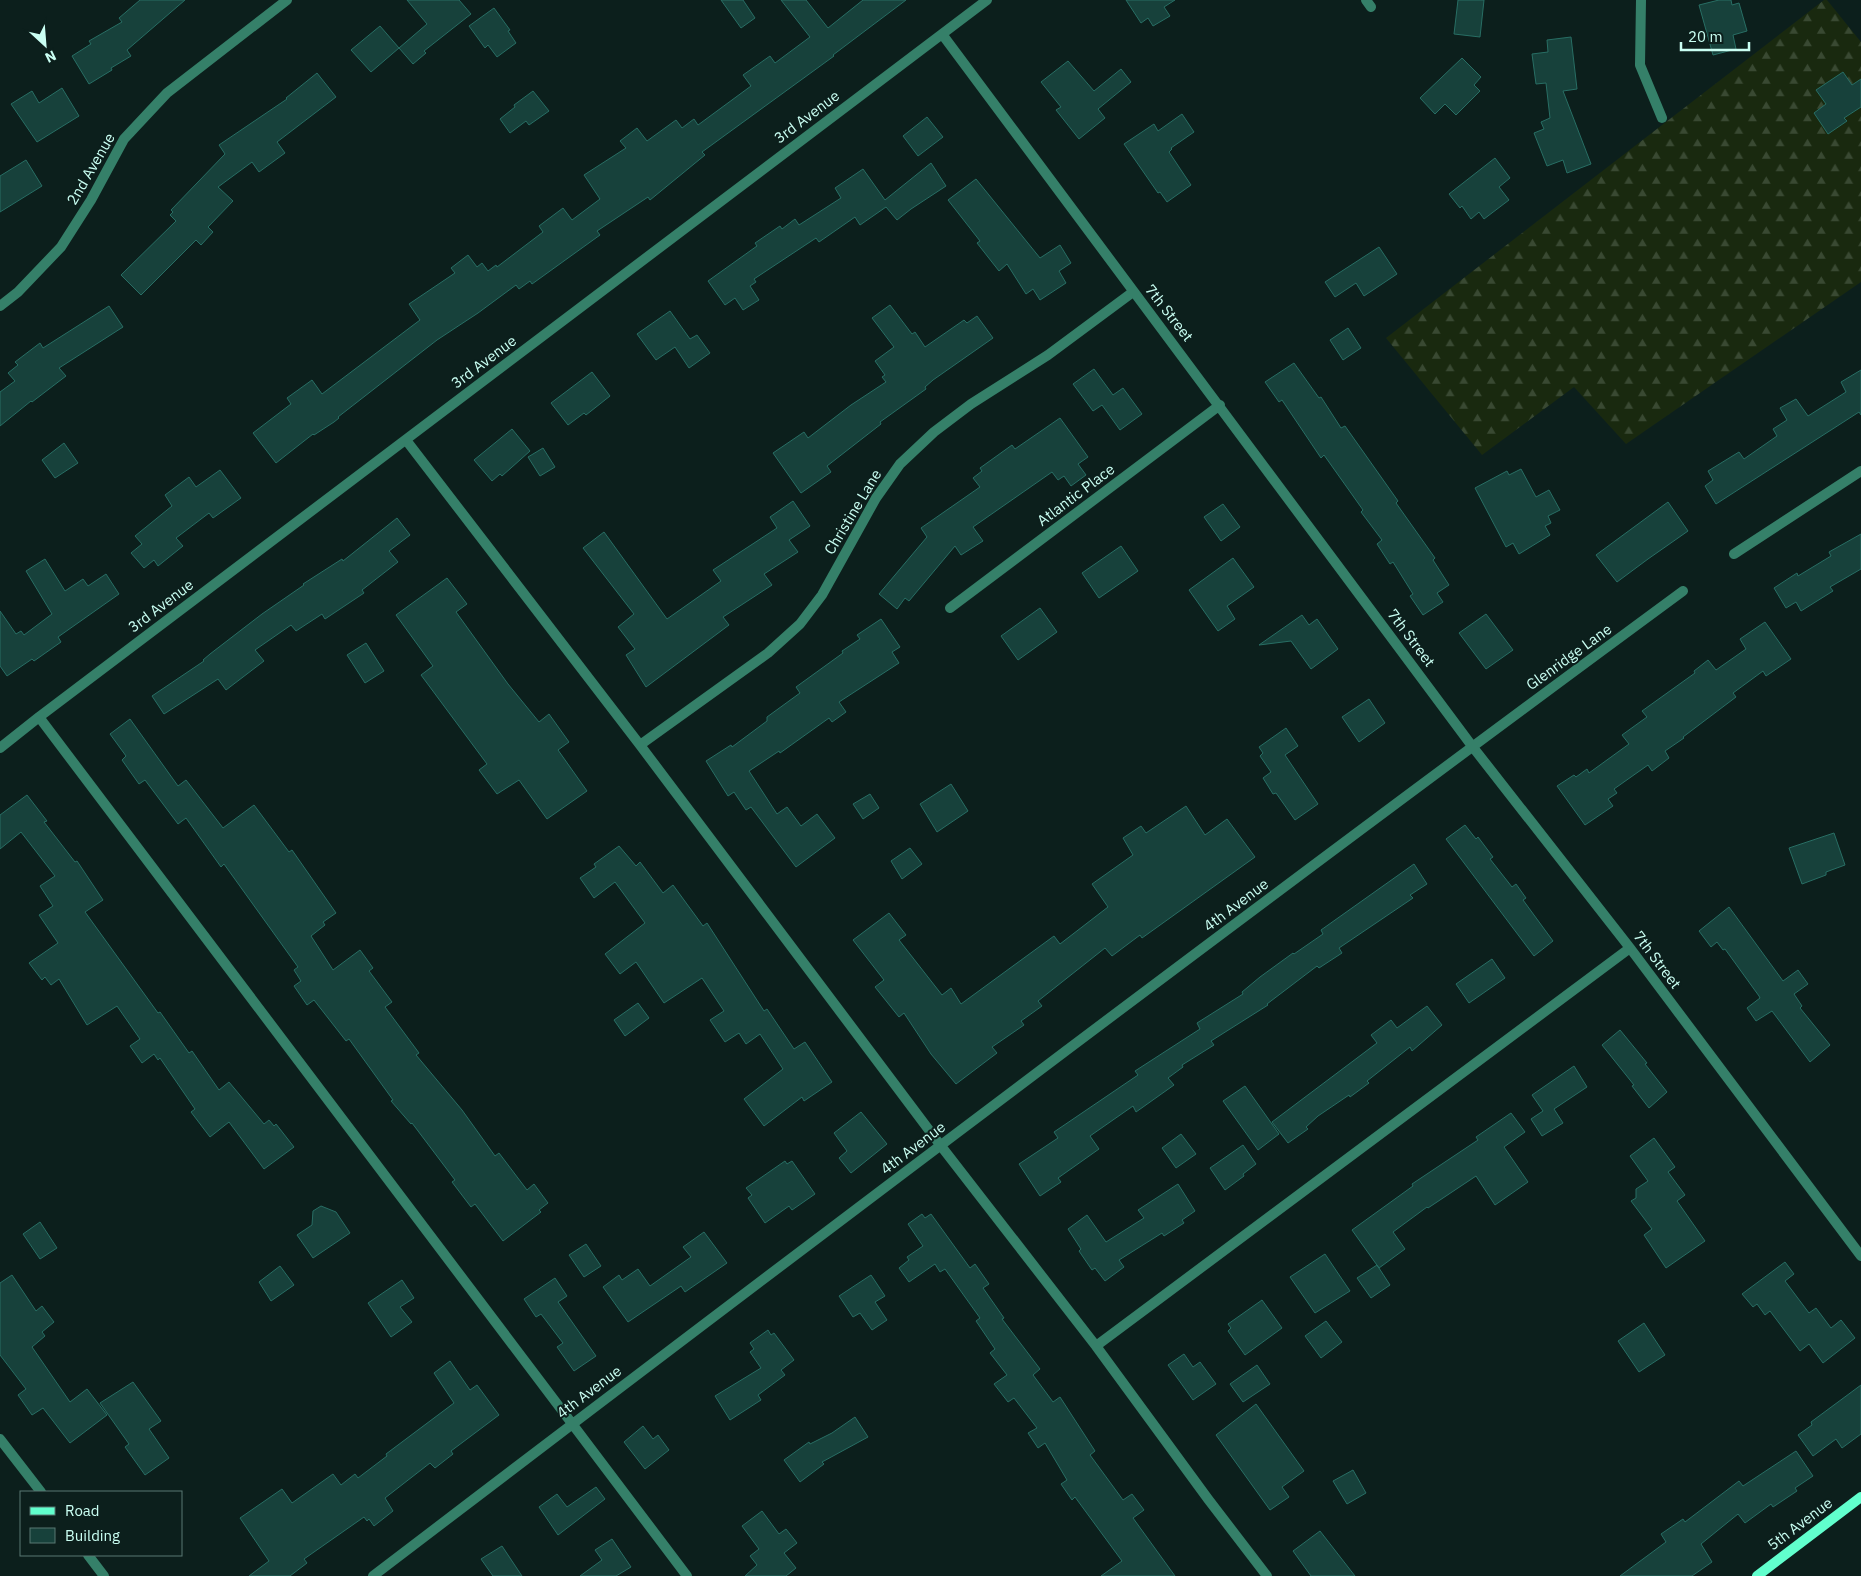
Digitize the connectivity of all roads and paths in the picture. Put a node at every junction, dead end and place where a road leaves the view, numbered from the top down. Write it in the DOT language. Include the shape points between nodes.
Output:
graph roads {
  1 [pos="287,0"];
  2 [pos="987,0"];
  3 [pos="1641,0"];
  4 [pos="942,34"];
  5 [pos="1662,118"];
  6 [pos="1133,292"];
  7 [pos="0,306"];
  8 [pos="1220,405"];
  9 [pos="406,440"];
  10 [pos="1861,471"];
  11 [pos="1734,554"];
  12 [pos="1683,591"];
  13 [pos="950,608"];
  14 [pos="39,717"];
  15 [pos="640,745"];
  16 [pos="1472,746"];
  17 [pos="0,748"];
  18 [pos="1630,948"];
  19 [pos="941,1146"];
  20 [pos="1861,1256"];
  21 [pos="1096,1346"];
  22 [pos="572,1424"];
  23 [pos="0,1439"];
  24 [pos="40,1491"];
  25 [pos="1861,1496"];
  26 [pos="89,1556"];
  27 [pos="104,1576"];
  28 [pos="373,1576"];
  29 [pos="687,1576"];
  30 [pos="1267,1576"];
  31 [pos="1757,1576"];
  1 -- 7 [label="street, 2nd Avenue" via="167,93 124,140 61,247"];
  2 -- 4 [label="street, 3rd Avenue"];
  3 -- 5 [label="street" via="1640,65"];
  4 -- 6 [label="street, 7th Street"];
  4 -- 9 [label="street, 3rd Avenue"];
  6 -- 8 [label="street, 7th Street"];
  6 -- 15 [label="street, Christine Lane" via="1048,356 971,404 934,432 900,464 881,491 822,595 800,624 768,653"];
  8 -- 13 [label="street, Atlantic Place"];
  8 -- 16 [label="street, 7th Street"];
  9 -- 14 [label="street, 3rd Avenue"];
  9 -- 15 [label="street"];
  10 -- 11 [label="street"];
  12 -- 16 [label="street, Glenridge Lane"];
  14 -- 17 [label="street, 3rd Avenue"];
  14 -- 22 [label="street"];
  15 -- 19 [label="street"];
  16 -- 18 [label="street, 7th Street"];
  16 -- 19 [label="street, 4th Avenue"];
  18 -- 20 [label="street, 7th Street"];
  18 -- 21 [label="street"];
  19 -- 21 [label="street"];
  19 -- 22 [label="street, 4th Avenue"];
  21 -- 30 [label="street"];
  22 -- 28 [label="street, 4th Avenue"];
  22 -- 29 [label="street"];
  23 -- 24 [label="street"];
  25 -- 31 [label="street, 5th Avenue"];
  26 -- 27 [label="street"];
}
